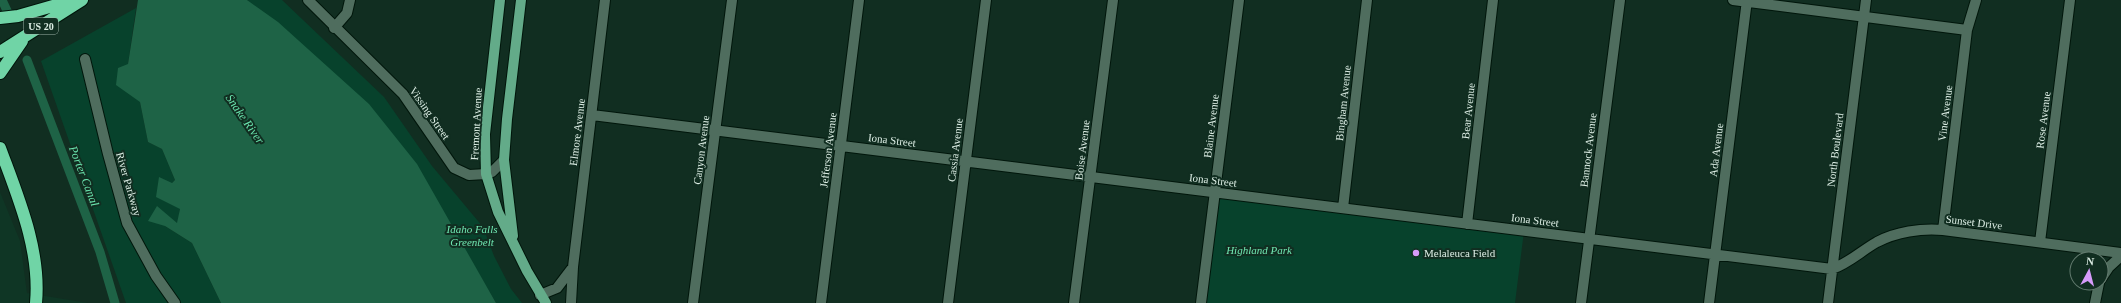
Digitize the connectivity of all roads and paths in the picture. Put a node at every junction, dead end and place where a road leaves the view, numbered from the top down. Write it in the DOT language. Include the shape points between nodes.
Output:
graph roads {
  1 [pos="75,0"];
  2 [pos="82,0"];
  3 [pos="308,0"];
  4 [pos="350,0"];
  5 [pos="500,0"];
  6 [pos="520,0"];
  7 [pos="605,0"];
  8 [pos="732,0"];
  9 [pos="859,0"];
  10 [pos="986,0"];
  11 [pos="1113,0"];
  12 [pos="1239,0"];
  13 [pos="1367,0"];
  14 [pos="1493,0"];
  15 [pos="1620,0"];
  16 [pos="1733,0"];
  17 [pos="1866,0"];
  18 [pos="1976,0"];
  19 [pos="2070,0"];
  20 [pos="1747,1"];
  21 [pos="1864,16"];
  22 [pos="0,18"];
  23 [pos="334,28"];
  24 [pos="1967,30"];
  25 [pos="26,35"];
  26 [pos="0,52"];
  27 [pos="85,60"];
  28 [pos="0,73"];
  29 [pos="592,115"];
  30 [pos="716,130"];
  31 [pos="840,146"];
  32 [pos="0,148"];
  33 [pos="504,160"];
  34 [pos="966,162"];
  35 [pos="0,174"];
  36 [pos="486,174"];
  37 [pos="1090,177"];
  38 [pos="1215,192"];
  39 [pos="1344,208"];
  40 [pos="1468,224"];
  41 [pos="1943,230"];
  42 [pos="1589,239"];
  43 [pos="2040,242"];
  44 [pos="514,244"];
  45 [pos="2121,253"];
  46 [pos="1715,254"];
  47 [pos="2121,256"];
  48 [pos="34,259"];
  49 [pos="573,267"];
  50 [pos="2109,267"];
  51 [pos="1832,269"];
  52 [pos="2097,291"];
  53 [pos="543,299"];
  54 [pos="36,303"];
  55 [pos="175,303"];
  56 [pos="571,303"];
  57 [pos="693,303"];
  58 [pos="821,303"];
  59 [pos="948,303"];
  60 [pos="1074,303"];
  61 [pos="1201,303"];
  62 [pos="1581,303"];
  63 [pos="1709,303"];
  64 [pos="1828,303"];
  65 [pos="2095,303"];
  1 -- 22 [label="highway" via="18,16"];
  2 -- 25 [label="highway, US 20"];
  3 -- 23 [label="street, Vissing Street"];
  4 -- 23 [label="street" via="347,13"];
  5 -- 36 [label="main road, Fremont Avenue" via="485,134"];
  6 -- 33 [label="main road, Fremont Avenue"];
  7 -- 29 [label="street, Elmore Avenue"];
  8 -- 30 [label="street, Canyon Avenue"];
  9 -- 31 [label="street, Jefferson Avenue"];
  10 -- 34 [label="street, Cassia Avenue"];
  11 -- 37 [label="street, Boise Avenue"];
  12 -- 38 [label="street, Blaine Avenue"];
  13 -- 39 [label="street, Bingham Avenue"];
  14 -- 40 [label="street, Bear Avenue"];
  15 -- 42 [label="street, Bannock Avenue"];
  16 -- 20 [label="street"];
  17 -- 21 [label="street, North Boulevard"];
  18 -- 24 [label="street, Vine Avenue"];
  19 -- 43 [label="street, Rose Avenue"];
  20 -- 21 [label="street"];
  20 -- 46 [label="street, Ada Avenue"];
  21 -- 24 [label="street"];
  21 -- 51 [label="street, North Boulevard"];
  23 -- 36 [label="street, Vissing Street" via="403,94 454,168 469,176"];
  24 -- 41 [label="street, Vine Avenue"];
  25 -- 26 [label="highway, US 20"];
  25 -- 28 [label="highway"];
  27 -- 55 [label="street, River Parkway" via="127,222 156,276"];
  29 -- 30 [label="street, Iona Street"];
  29 -- 49 [label="street, Elmore Avenue"];
  30 -- 31 [label="street, Iona Street"];
  30 -- 57 [label="street, Canyon Avenue"];
  31 -- 34 [label="street, Iona Street"];
  31 -- 58 [label="street, Jefferson Avenue"];
  32 -- 48 [label="highway" via="21,205"];
  33 -- 36 [label="street" via="492,172"];
  33 -- 44 [label="main road, Fremont Avenue"];
  34 -- 37 [label="street, Iona Street"];
  34 -- 59 [label="street, Cassia Avenue"];
  35 -- 48 [label="highway" via="15,205"];
  36 -- 44 [label="main road, Fremont Avenue" via="498,212"];
  37 -- 38 [label="street, Iona Street"];
  37 -- 60 [label="street, Boise Avenue"];
  38 -- 39 [label="street, Iona Street"];
  38 -- 61 [label="street, Blaine Avenue"];
  39 -- 40 [label="street, Iona Street"];
  40 -- 42 [label="street, Iona Street"];
  41 -- 43 [label="street, Sunset Drive"];
  41 -- 51 [label="street, Sunset Drive" via="1918,230 1887,238"];
  42 -- 46 [label="street, Iona Street"];
  42 -- 62 [label="street, Bannock Avenue"];
  43 -- 45 [label="street, Sunset Drive"];
  44 -- 53 [label="main road, Fremont Avenue"];
  46 -- 51 [label="street, Iona Street"];
  46 -- 63 [label="street, Ada Avenue"];
  47 -- 50 [label="street"];
  48 -- 54 [label="highway" via="37,278"];
  49 -- 53 [label="street" via="557,288"];
  49 -- 56 [label="street, Elmore Avenue"];
  51 -- 64 [label="street, North Boulevard"];
  52 -- 65 [label="street"];
}
